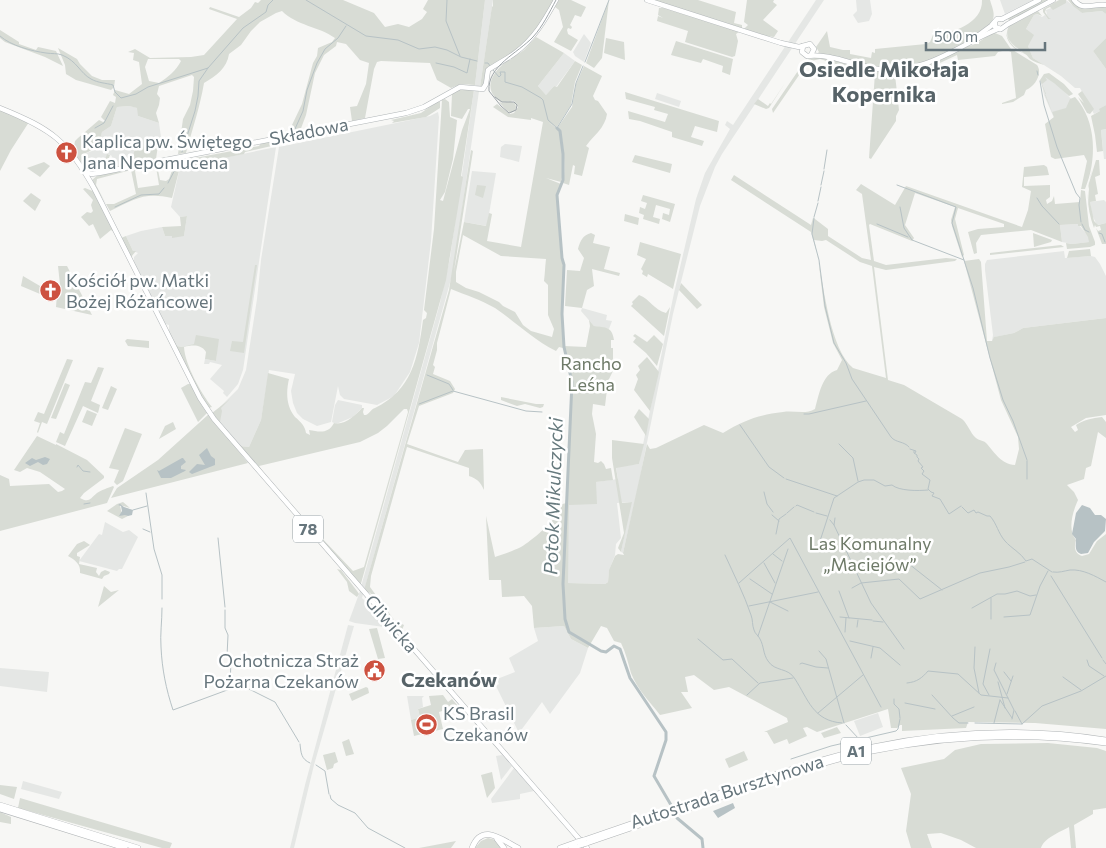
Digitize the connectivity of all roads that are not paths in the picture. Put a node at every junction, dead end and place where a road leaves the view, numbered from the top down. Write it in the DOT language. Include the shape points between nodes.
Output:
graph roads {
  1 [pos="556,0"];
  2 [pos="642,0"];
  3 [pos="647,0"];
  4 [pos="1039,0"];
  5 [pos="1053,0"];
  6 [pos="1075,0"];
  7 [pos="1098,0"];
  8 [pos="1106,5"];
  9 [pos="664,6"];
  10 [pos="1002,19"];
  11 [pos="995,22"];
  12 [pos="1005,26"];
  13 [pos="998,29"];
  14 [pos="961,48"];
  15 [pos="802,49"];
  16 [pos="812,53"];
  17 [pos="0,108"];
  18 [pos="85,171"];
  19 [pos="96,174"];
  20 [pos="88,177"];
  21 [pos="92,185"];
  22 [pos="1106,740"];
  23 [pos="1106,743"];
  24 [pos="0,805"];
  25 [pos="0,809"];
  26 [pos="13,812"];
  27 [pos="586,843"];
  28 [pos="569,847"];
  29 [pos="125,848"];
  30 [pos="138,848"];
  31 [pos="473,848"];
  32 [pos="504,848"];
  33 [pos="518,848"];
  34 [pos="558,848"];
  1 -- 19 [label="main road, Składowa" via="532,38 491,68 484,88 458,88 406,113"];
  2 -- 9 [label="main road"];
  3 -- 9 [label="main road"];
  4 -- 10 [label="main road"];
  5 -- 12 [label="main road"];
  6 -- 7 [label="main road" via="1084,5"];
  6 -- 8 [label="main road" via="1084,7"];
  9 -- 15 [label="main road"];
  10 -- 11 [label="main road"];
  10 -- 12 [label="main road"];
  11 -- 13 [label="main road"];
  11 -- 14 [label="main road"];
  12 -- 13 [label="main road"];
  13 -- 14 [label="main road"];
  14 -- 16 [label="main road" via="923,65 894,69 862,66"];
  15 -- 16 [label="main road" via="805,55"];
  15 -- 16 [label="main road" via="810,44"];
  17 -- 18 [label="main road, 78" via="53,135"];
  18 -- 19 [label="main road, Składowa"];
  18 -- 20 [label="main road, 78"];
  19 -- 20 [label="main road, Składowa"];
  19 -- 21 [label="main road"];
  20 -- 21 [label="main road, 78"];
  21 -- 27 [label="main road, Gliwicka / 78" via="202,401 225,433"];
  22 -- 27 [label="highway, Autostrada Bursztynowa / A1" via="1059,734 1001,733 952,735 893,743 800,767"];
  23 -- 27 [label="highway, Autostrada Bursztynowa / A1" via="1001,737 894,747 806,769"];
  24 -- 26 [label="highway"];
  25 -- 26 [label="highway"];
  26 -- 29 [label="highway"];
  26 -- 30 [label="highway"];
  27 -- 28 [label="highway, Autostrada Bursztynowa / A1, bridge"];
  28 -- 34 [label="highway, Autostrada Bursztynowa"];
  31 -- 32 [label="highway" via="488,837 498,840"];
  31 -- 33 [label="highway" via="477,839 488,834"];
}
